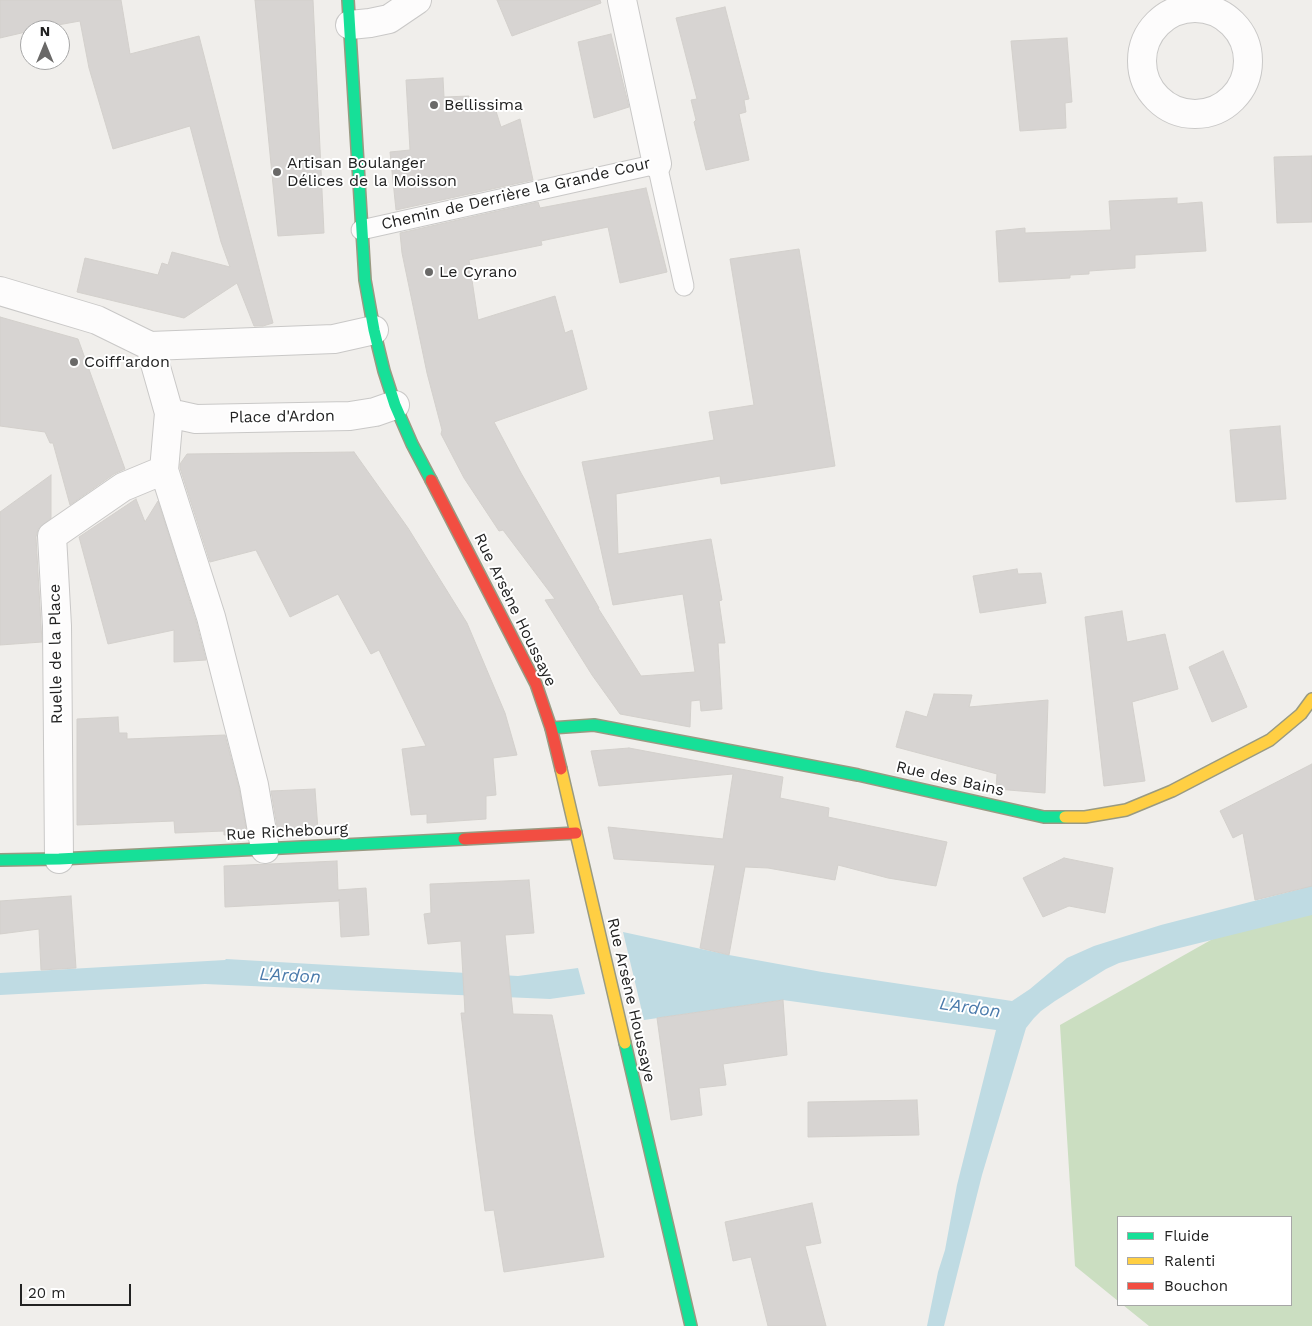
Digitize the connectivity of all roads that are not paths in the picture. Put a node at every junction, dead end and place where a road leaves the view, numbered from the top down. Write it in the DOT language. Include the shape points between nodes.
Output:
graph roads {
  1 [pos="417,0"];
  2 [pos="622,0"];
  3 [pos="349,13"];
  4 [pos="657,164"];
  5 [pos="361,230"];
  6 [pos="684,286"];
  7 [pos="0,291"];
  8 [pos="374,330"];
  9 [pos="150,346"];
  10 [pos="396,406"];
  11 [pos="168,414"];
  12 [pos="164,470"];
  13 [pos="1312,699"];
  14 [pos="551,728"];
  15 [pos="576,833"];
  16 [pos="265,849"];
  17 [pos="59,859"];
  18 [pos="0,860"];
  19 [pos="691,1326"];
  1 -- 3 [label="street" via="389,19 370,23"];
  2 -- 4 [label="street, Chemin de Derrière la Grande Cour"];
  3 -- 5 [label="street, Rue Arsène Houssaye"];
  4 -- 5 [label="lane, Chemin de Derrière la Grande Cour"];
  4 -- 6 [label="lane"];
  5 -- 8 [label="street, Rue Arsène Houssaye"];
  7 -- 9 [label="street" via="97,320"];
  8 -- 9 [label="street" via="334,339"];
  8 -- 10 [label="street, Rue Arsène Houssaye"];
  9 -- 11 [label="street"];
  10 -- 11 [label="street, Place d'Ardon" via="350,416 196,419"];
  10 -- 14 [label="street, Rue Arsène Houssaye" via="412,444 536,684"];
  11 -- 12 [label="street"];
  12 -- 16 [label="street" via="211,617 254,785"];
  12 -- 17 [label="street, Ruelle de la Place" via="123,487 52,536 57,626"];
  13 -- 14 [label="street, Rue des Bains" via="1301,714 1270,740 1172,791 1126,810 1086,817 1044,817 858,775 594,725"];
  14 -- 15 [label="street, Rue Arsène Houssaye"];
  15 -- 16 [label="street, Rue Richebourg"];
  15 -- 19 [label="street, Rue Arsène Houssaye"];
  16 -- 17 [label="street, Rue Richebourg"];
  17 -- 18 [label="street, Rue Richebourg"];
}
